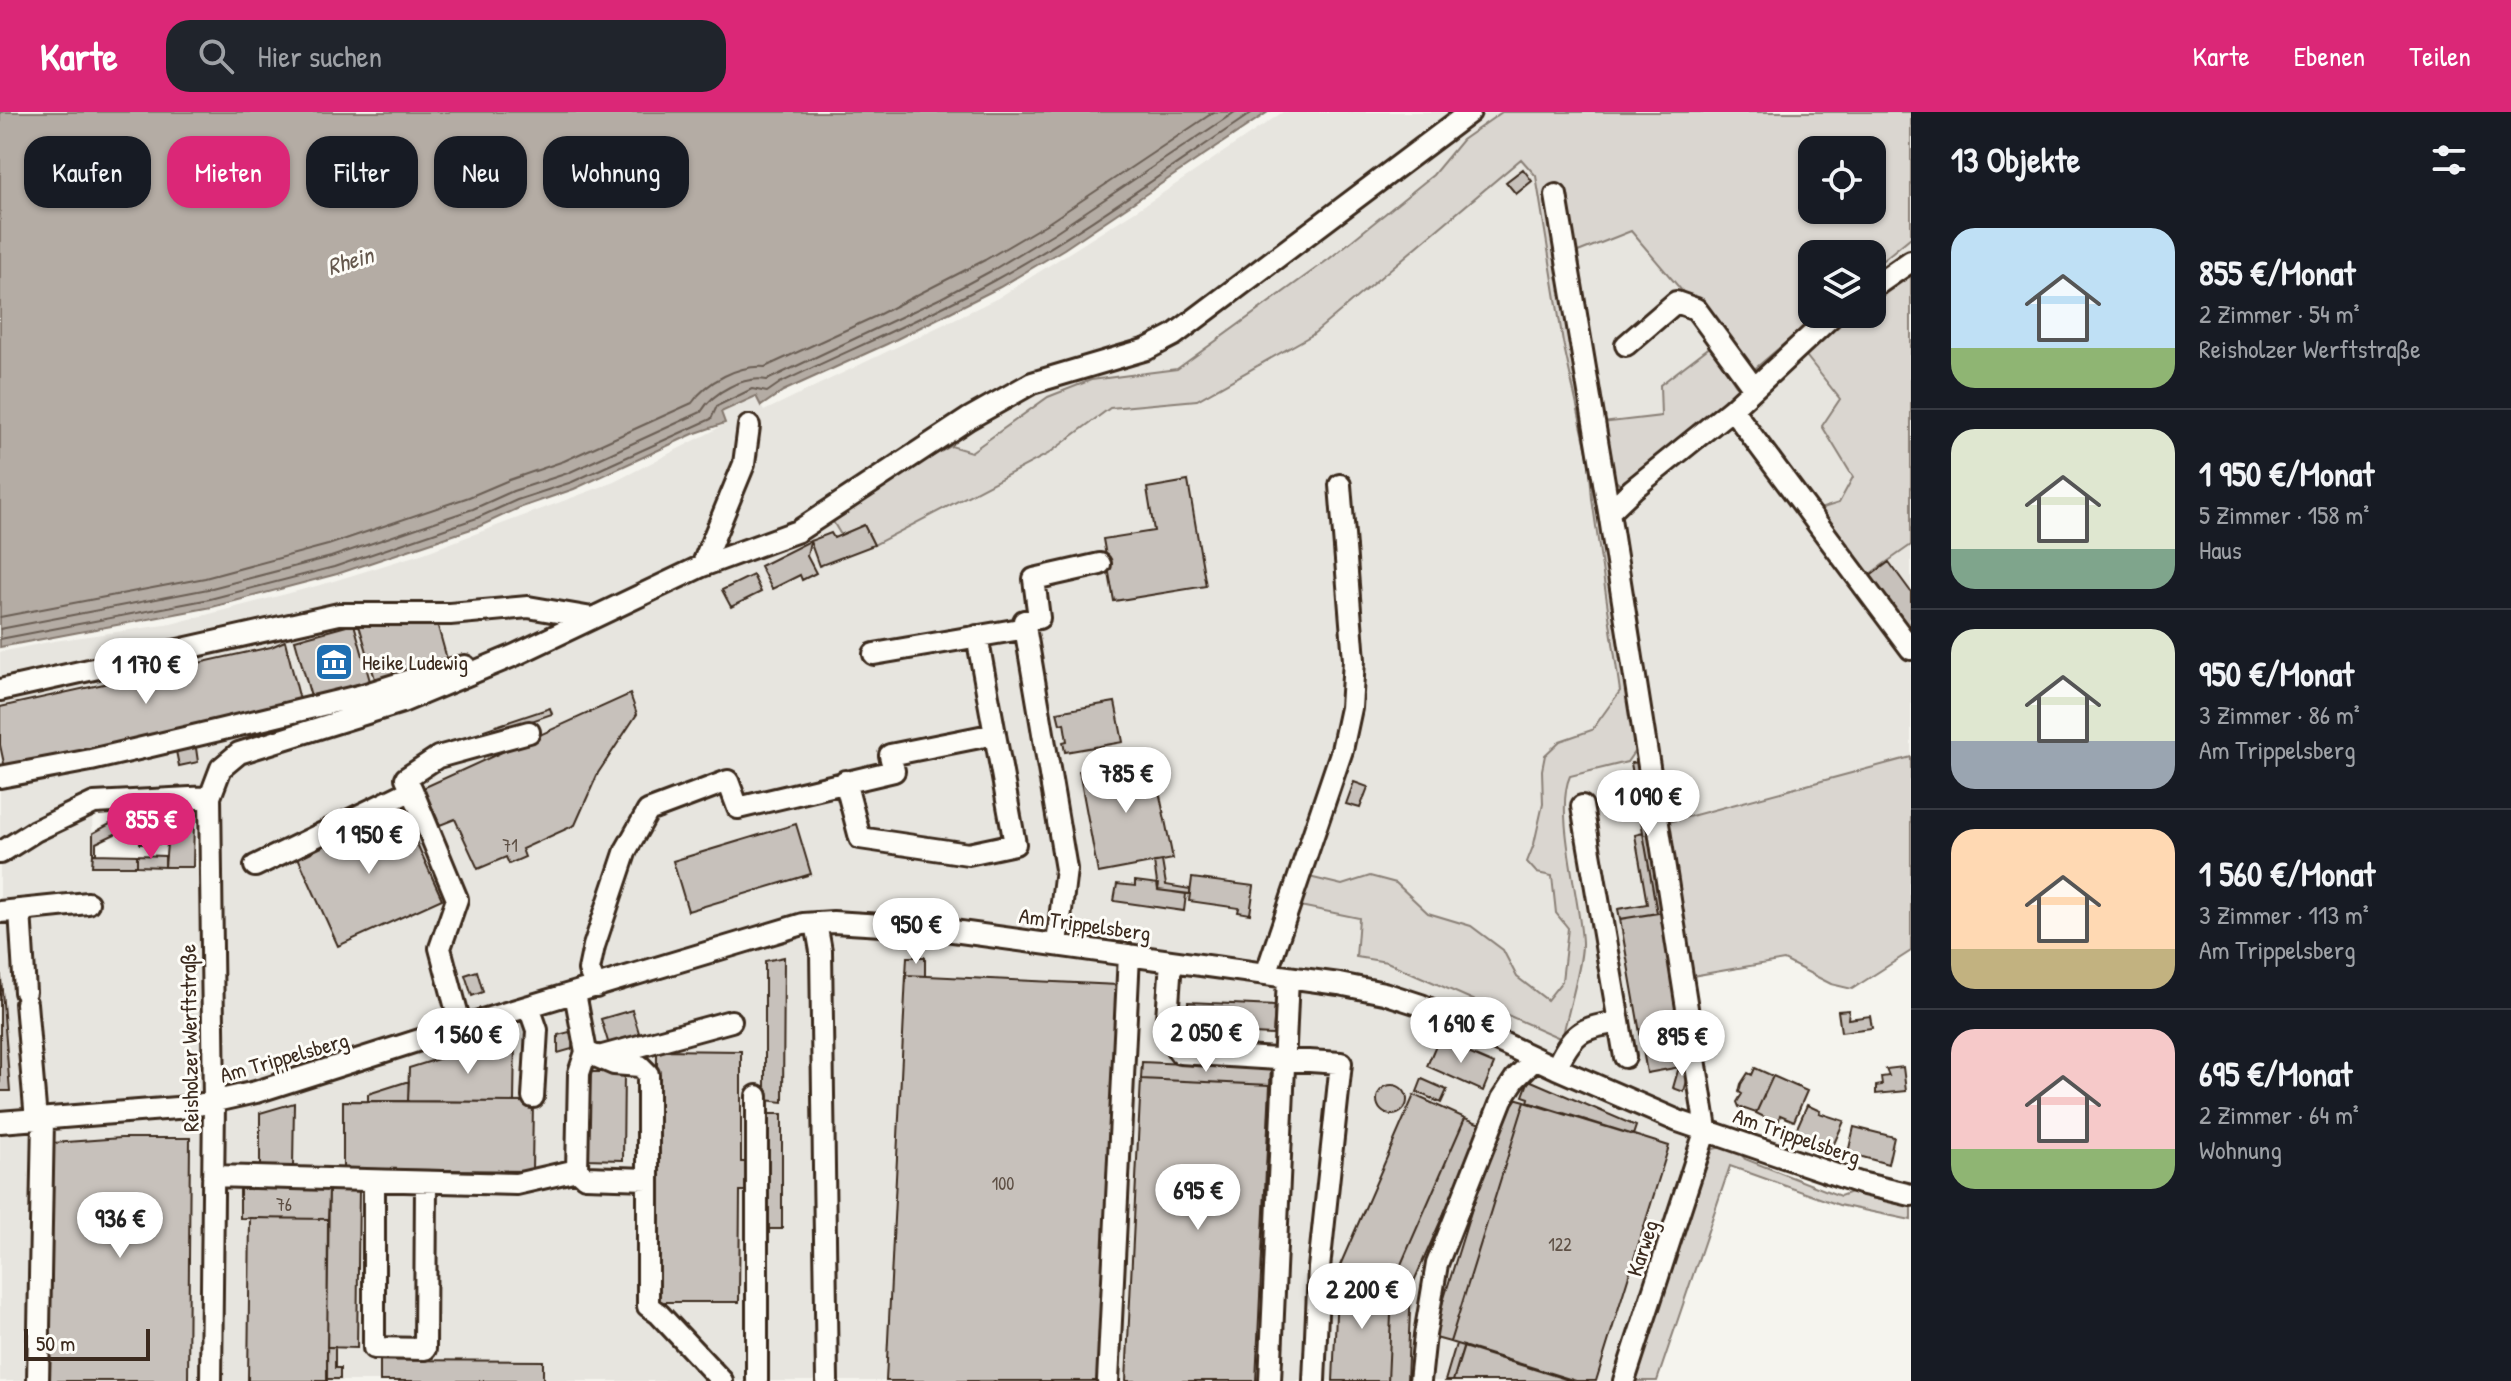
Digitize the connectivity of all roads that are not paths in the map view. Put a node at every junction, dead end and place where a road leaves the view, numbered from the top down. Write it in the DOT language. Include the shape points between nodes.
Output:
graph roads {
  1 [pos="1470,112"];
  2 [pos="1556,195"];
  3 [pos="1911,261"];
  4 [pos="1886,278"];
  5 [pos="1819,328"];
  6 [pos="1626,345"];
  7 [pos="1754,388"];
  8 [pos="1732,409"];
  9 [pos="749,426"];
  10 [pos="1340,485"];
  11 [pos="1609,512"];
  12 [pos="1100,564"];
  13 [pos="702,566"];
  14 [pos="592,618"];
  15 [pos="1026,628"];
  16 [pos="977,636"];
  17 [pos="1911,649"];
  18 [pos="874,654"];
  19 [pos="515,655"];
  20 [pos="0,690"];
  21 [pos="529,732"];
  22 [pos="995,734"];
  23 [pos="0,777"];
  24 [pos="845,781"];
  25 [pos="412,790"];
  26 [pos="210,797"];
  27 [pos="1582,806"];
  28 [pos="0,853"];
  29 [pos="255,866"];
  30 [pos="88,903"];
  31 [pos="10,911"];
  32 [pos="816,923"];
  33 [pos="1057,944"];
  34 [pos="1129,955"];
  35 [pos="1171,961"];
  36 [pos="1266,974"];
  37 [pos="1288,977"];
  38 [pos="596,987"];
  39 [pos="575,993"];
  40 [pos="529,1007"];
  41 [pos="731,1021"];
  42 [pos="1619,1023"];
  43 [pos="461,1027"];
  44 [pos="593,1054"];
  45 [pos="1625,1057"];
  46 [pos="1535,1059"];
  47 [pos="1284,1060"];
  48 [pos="1556,1068"];
  49 [pos="757,1096"];
  50 [pos="533,1097"];
  51 [pos="214,1102"];
  52 [pos="39,1120"];
  53 [pos="0,1122"];
  54 [pos="1706,1129"];
  55 [pos="577,1170"];
  56 [pos="213,1176"];
  57 [pos="648,1179"];
  58 [pos="374,1181"];
  59 [pos="426,1182"];
  60 [pos="1911,1195"];
  61 [pos="38,1381"];
  62 [pos="211,1381"];
  63 [pos="722,1381"];
  64 [pos="757,1381"];
  65 [pos="827,1381"];
  66 [pos="1108,1381"];
  67 [pos="1270,1381"];
  68 [pos="1314,1381"];
  69 [pos="1420,1381"];
  70 [pos="1624,1381"];
  1 -- 13 [label="street" via="1174,335 1147,349 1032,383 798,531"];
  2 -- 11 [label="street"];
  3 -- 4 [label="street"];
  5 -- 7 [label="street"];
  6 -- 7 [label="street" via="1676,302 1696,309"];
  7 -- 8 [label="street"];
  8 -- 11 [label="street"];
  8 -- 17 [label="street"];
  9 -- 13 [label="street" via="744,464"];
  10 -- 36 [label="street" via="1354,660 1351,708 1342,750"];
  11 -- 54 [label="street"];
  12 -- 15 [label="street" via="1034,579 1039,618 1024,621"];
  13 -- 14 [label="street"];
  14 -- 19 [label="street"];
  14 -- 20 [label="street" via="528,607 450,614 339,614"];
  15 -- 16 [label="street"];
  15 -- 33 [label="street" via="1066,869"];
  16 -- 18 [label="street"];
  16 -- 22 [label="street"];
  19 -- 23 [label="street" via="219,730"];
  19 -- 26 [label="street, Reisholzer Werftstraße" via="402,702 239,753 221,768"];
  21 -- 25 [label="street" via="438,757 406,778"];
  22 -- 24 [label="street" via="890,755 894,771"];
  22 -- 24 [label="street" via="1015,844 968,854 860,838"];
  24 -- 38 [label="street" via="738,808 728,781 648,811 626,850 594,946 589,970"];
  25 -- 29 [label="street"];
  25 -- 43 [label="street" via="457,899 440,948"];
  26 -- 28 [label="street" via="94,803"];
  26 -- 51 [label="street, Reisholzer Werftstraße"];
  27 -- 42 [label="street"];
  30 -- 31 [label="street"];
  31 -- 52 [label="street"];
  32 -- 33 [label="street, Am Trippelsberg" via="931,928"];
  32 -- 38 [label="street, Am Trippelsberg"];
  32 -- 65 [label="street" via="821,951"];
  33 -- 34 [label="street, Am Trippelsberg"];
  34 -- 35 [label="street, Am Trippelsberg"];
  34 -- 66 [label="street"];
  35 -- 36 [label="street, Am Trippelsberg"];
  35 -- 47 [label="street" via="1166,1033 1176,1050"];
  36 -- 37 [label="street, Am Trippelsberg"];
  37 -- 46 [label="street, Am Trippelsberg" via="1384,993"];
  37 -- 47 [label="street"];
  38 -- 39 [label="street, Am Trippelsberg"];
  39 -- 40 [label="street, Am Trippelsberg"];
  39 -- 44 [label="street"];
  40 -- 43 [label="street, Am Trippelsberg"];
  40 -- 50 [label="street" via="537,1030"];
  41 -- 44 [label="street"];
  42 -- 45 [label="street"];
  42 -- 48 [label="street" via="1597,1025 1574,1036"];
  43 -- 51 [label="street, Am Trippelsberg"];
  44 -- 55 [label="street" via="579,1073"];
  44 -- 57 [label="street" via="614,1064 640,1066 648,1074"];
  46 -- 48 [label="street, Am Trippelsberg"];
  46 -- 69 [label="street" via="1502,1099 1437,1264"];
  47 -- 67 [label="street"];
  47 -- 68 [label="street" via="1341,1063 1319,1268"];
  48 -- 54 [label="street, Am Trippelsberg"];
  49 -- 64 [label="street"];
  51 -- 52 [label="street, Am Trippelsberg"];
  51 -- 56 [label="street, Reisholzer Werftstraße"];
  52 -- 53 [label="street, Am Trippelsberg"];
  52 -- 61 [label="street"];
  54 -- 60 [label="street, Am Trippelsberg" via="1860,1183"];
  54 -- 70 [label="street, Karweg"];
  55 -- 57 [label="street" via="585,1177"];
  55 -- 59 [label="street" via="516,1184"];
  56 -- 58 [label="street"];
  56 -- 62 [label="street, Reisholzer Werftstraße"];
  57 -- 63 [label="street" via="648,1306"];
  58 -- 59 [label="street"];
  58 -- 59 [label="street" via="374,1348 425,1349"];
}
